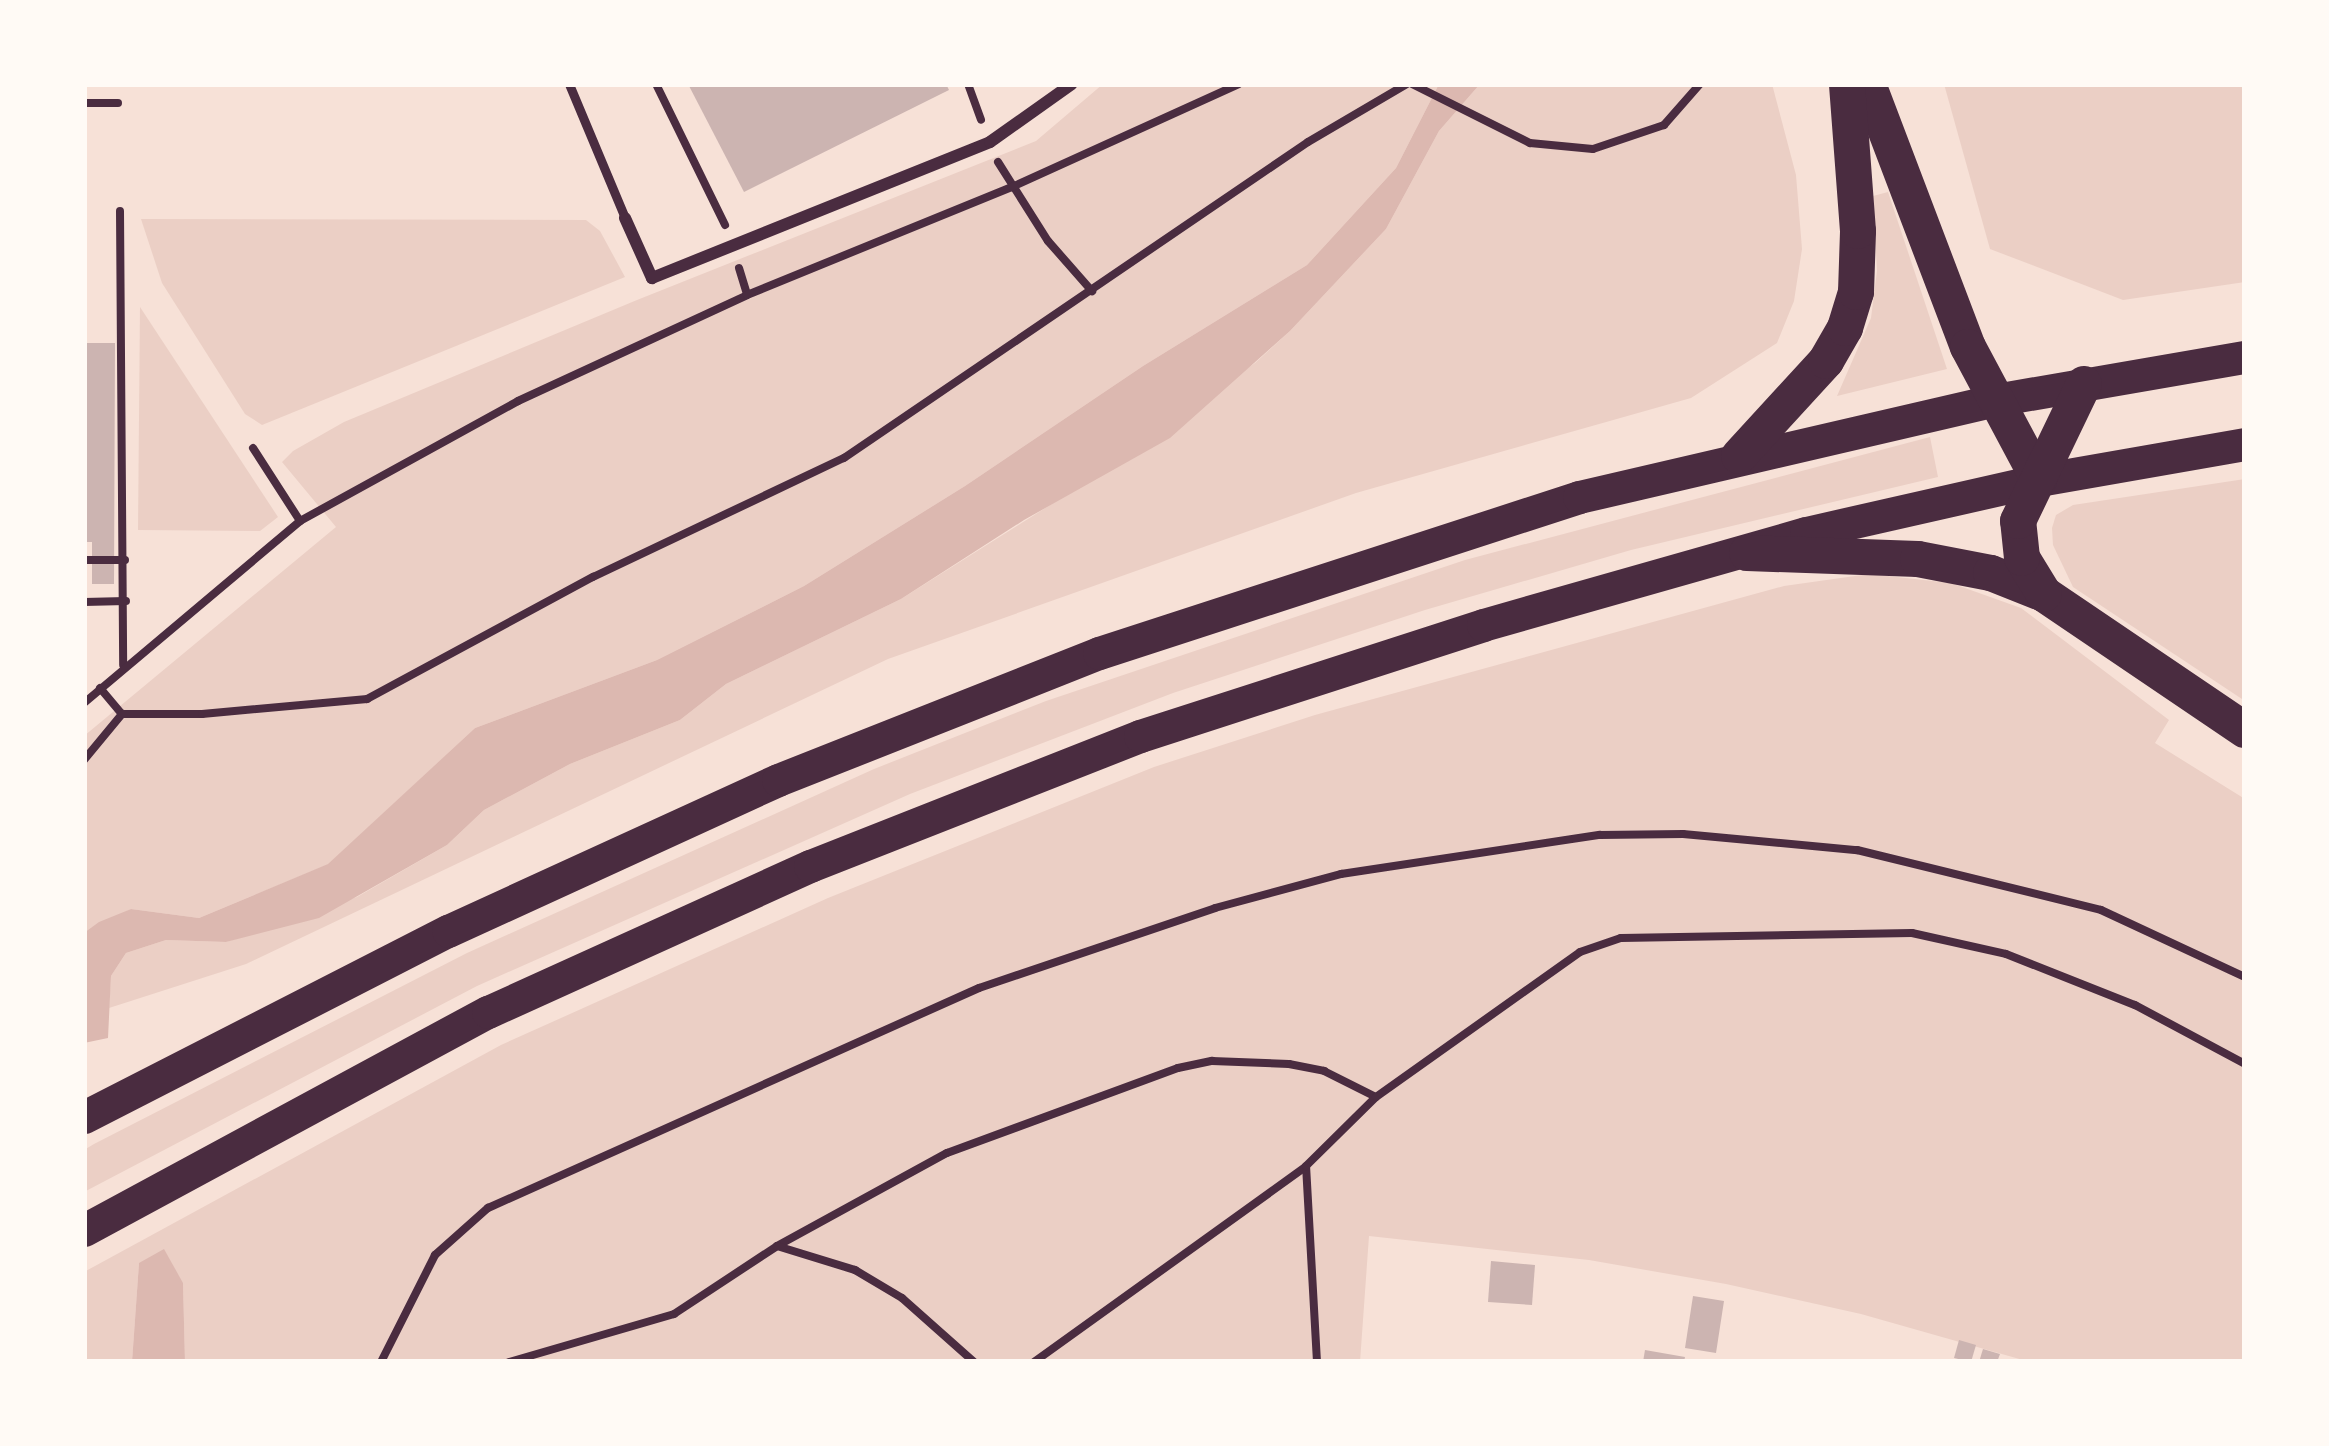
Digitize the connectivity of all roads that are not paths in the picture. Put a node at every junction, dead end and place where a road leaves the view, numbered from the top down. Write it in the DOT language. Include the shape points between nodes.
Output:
graph roads {
  1 [pos="569,84"];
  2 [pos="1048,84"];
  3 [pos="1072,84"];
  4 [pos="1847,84"];
  5 [pos="1868,84"];
  6 [pos="1055,98"];
  7 [pos="625,218"];
  8 [pos="2245,357"];
  9 [pos="2084,384"];
  10 [pos="1995,400"];
  11 [pos="2245,445"];
  12 [pos="1739,456"];
  13 [pos="2039,480"];
  14 [pos="1747,554"];
  15 [pos="2044,594"];
  16 [pos="2245,730"];
  17 [pos="84,1117"];
  18 [pos="84,1230"];
  1 -- 7 [label="lane"];
  2 -- 6 [label="lane"];
  3 -- 6 [label="street"];
  4 -- 12 [label="highway" via="1856,292 1826,361"];
  5 -- 10 [label="highway"];
  6 -- 7 [label="street" via="989,142 652,278"];
  8 -- 9 [label="highway"];
  9 -- 10 [label="highway"];
  9 -- 13 [label="highway"];
  10 -- 12 [label="highway"];
  10 -- 13 [label="highway"];
  11 -- 13 [label="highway"];
  12 -- 17 [label="highway" via="1580,496 1099,653 778,780 448,932"];
  13 -- 14 [label="highway"];
  13 -- 15 [label="highway" via="2018,520 2018,539"];
  14 -- 15 [label="highway" via="1918,559 1991,573"];
  14 -- 18 [label="highway" via="1483,625 1140,736 810,866 488,1012"];
  15 -- 16 [label="highway"];
}
